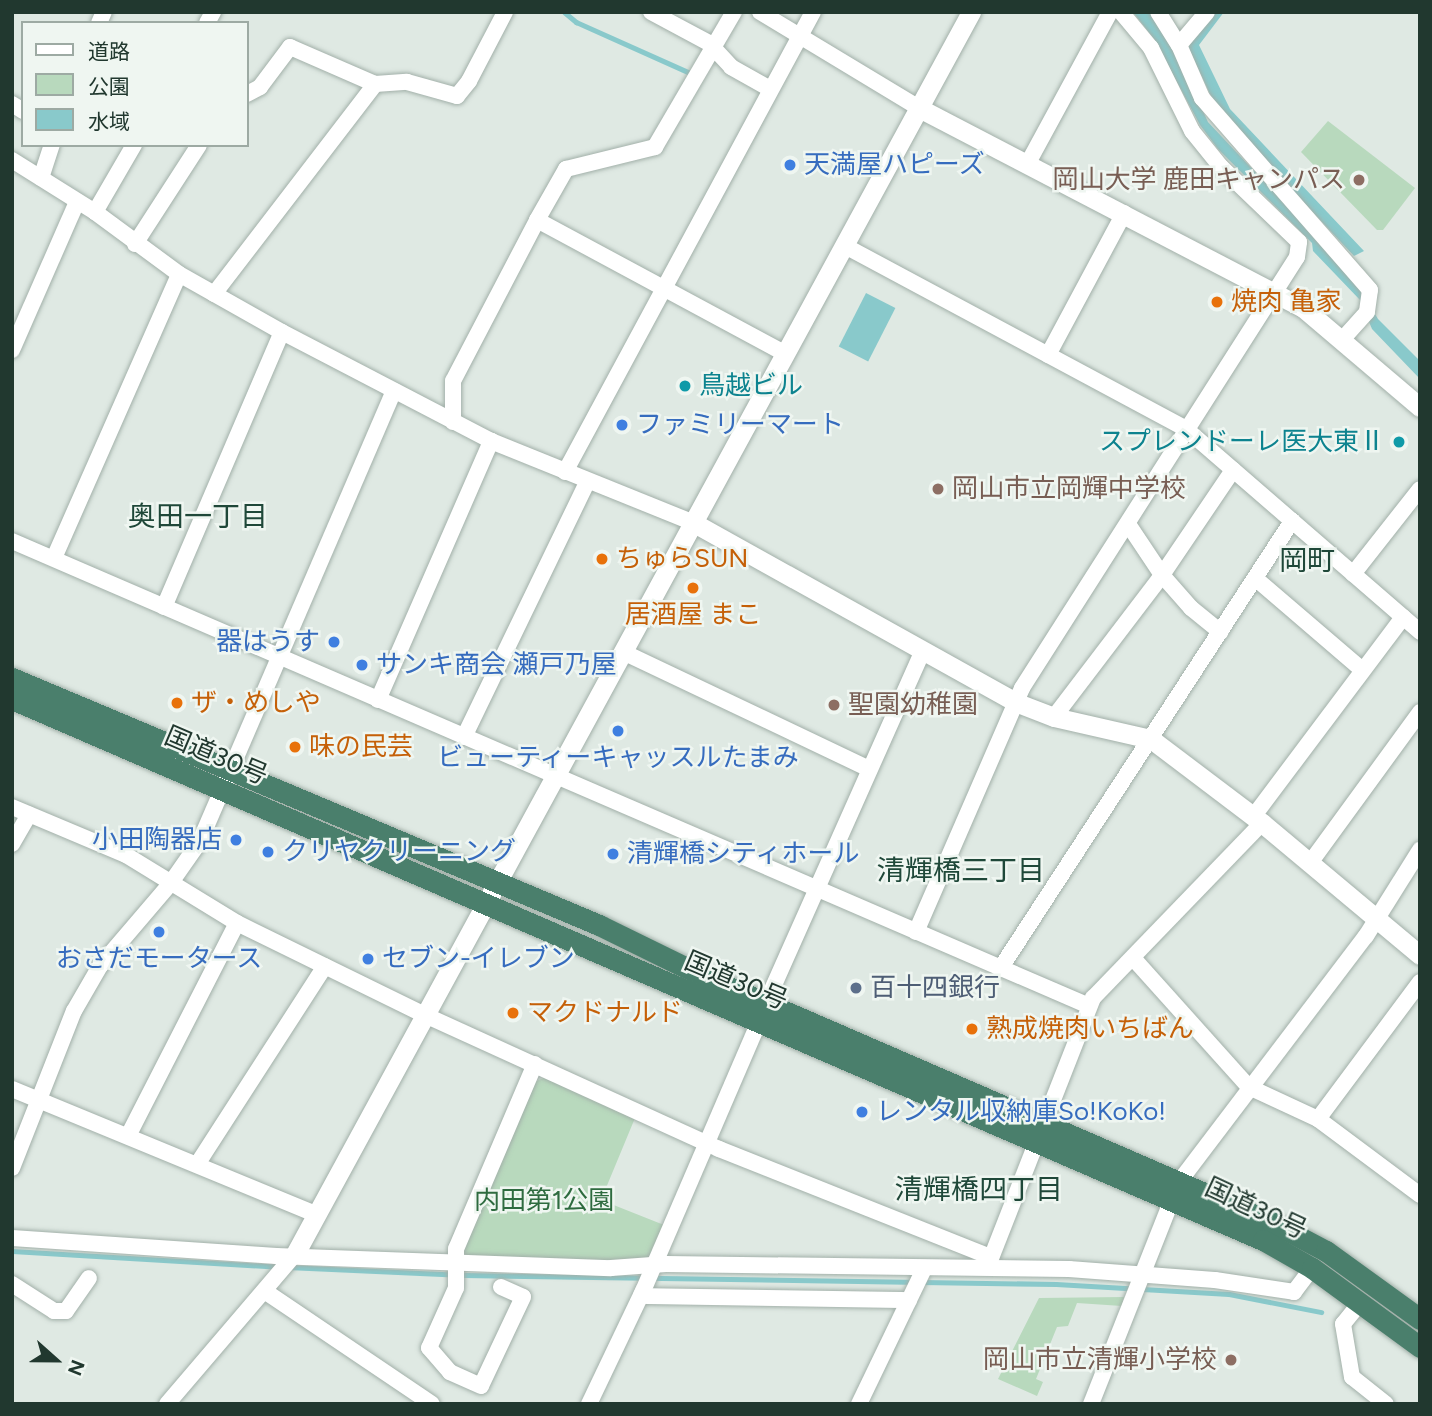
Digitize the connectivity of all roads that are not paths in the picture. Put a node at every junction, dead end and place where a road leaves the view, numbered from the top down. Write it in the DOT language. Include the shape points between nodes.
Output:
graph roads {
  1 [pos="505,12"];
  2 [pos="651,12"];
  3 [pos="734,12"];
  4 [pos="760,12"];
  5 [pos="813,12"];
  6 [pos="971,12"];
  7 [pos="1110,12"];
  8 [pos="1121,12"];
  9 [pos="1158,12"];
  10 [pos="1206,12"];
  11 [pos="800,37"];
  12 [pos="1179,45"];
  13 [pos="714,47"];
  14 [pos="375,84"];
  15 [pos="770,89"];
  16 [pos="248,93"];
  17 [pos="919,108"];
  18 [pos="51,147"];
  19 [pos="133,147"];
  20 [pos="198,147"];
  21 [pos="12,160"];
  22 [pos="1028,163"];
  23 [pos="40,178"];
  24 [pos="77,202"];
  25 [pos="95,212"];
  26 [pos="1124,213"];
  27 [pos="537,220"];
  28 [pos="135,244"];
  29 [pos="845,246"];
  30 [pos="179,274"];
  31 [pos="662,287"];
  32 [pos="1274,291"];
  33 [pos="214,294"];
  34 [pos="282,332"];
  35 [pos="1343,339"];
  36 [pos="12,350"];
  37 [pos="786,354"];
  38 [pos="1048,355"];
  39 [pos="394,391"];
  40 [pos="1420,407"];
  41 [pos="453,422"];
  42 [pos="1186,429"];
  43 [pos="491,441"];
  44 [pos="1233,470"];
  45 [pos="565,472"];
  46 [pos="588,481"];
  47 [pos="1420,489"];
  48 [pos="1292,521"];
  49 [pos="694,523"];
  50 [pos="1128,524"];
  51 [pos="12,541"];
  52 [pos="54,558"];
  53 [pos="1353,574"];
  54 [pos="1162,575"];
  55 [pos="1255,578"];
  56 [pos="164,607"];
  57 [pos="1403,617"];
  58 [pos="1221,632"];
  59 [pos="1420,632"];
  60 [pos="923,650"];
  61 [pos="623,652"];
  62 [pos="279,657"];
  63 [pos="1361,669"];
  64 [pos="12,678"];
  65 [pos="12,699"];
  66 [pos="378,700"];
  67 [pos="1015,702"];
  68 [pos="1420,712"];
  69 [pos="1054,717"];
  70 [pos="464,737"];
  71 [pos="1151,739"];
  72 [pos="869,769"];
  73 [pos="556,777"];
  74 [pos="226,781"];
  75 [pos="12,807"];
  76 [pos="29,815"];
  77 [pos="1258,820"];
  78 [pos="12,844"];
  79 [pos="1420,850"];
  80 [pos="1310,863"];
  81 [pos="499,883"];
  82 [pos="170,884"];
  83 [pos="814,889"];
  84 [pos="487,905"];
  85 [pos="1377,919"];
  86 [pos="237,923"];
  87 [pos="916,932"];
  88 [pos="1420,955"];
  89 [pos="1134,958"];
  90 [pos="325,966"];
  91 [pos="1000,969"];
  92 [pos="1420,982"];
  93 [pos="1089,1006"];
  94 [pos="763,1012"];
  95 [pos="425,1015"];
  96 [pos="535,1064"];
  97 [pos="1249,1087"];
  98 [pos="12,1090"];
  99 [pos="40,1100"];
  100 [pos="1318,1119"];
  101 [pos="1042,1133"];
  102 [pos="128,1136"];
  103 [pos="707,1143"];
  104 [pos="198,1163"];
  105 [pos="12,1168"];
  106 [pos="1174,1191"];
  107 [pos="1419,1192"];
  108 [pos="317,1215"];
  109 [pos="12,1238"];
  110 [pos="293,1256"];
  111 [pos="456,1262"];
  112 [pos="988,1263"];
  113 [pos="1312,1268"];
  114 [pos="652,1269"];
  115 [pos="922,1273"];
  116 [pos="89,1278"];
  117 [pos="1139,1278"];
  118 [pos="12,1284"];
  119 [pos="501,1287"];
  120 [pos="266,1292"];
  121 [pos="642,1293"];
  122 [pos="911,1297"];
  123 [pos="1360,1303"];
  124 [pos="1420,1319"];
  125 [pos="1420,1347"];
  126 [pos="167,1404"];
  127 [pos="432,1404"];
  128 [pos="589,1404"];
  129 [pos="859,1404"];
  130 [pos="1091,1404"];
  131 [pos="1386,1404"];
  1 -- 14 [label="street" via="470,82 457,96 407,82"];
  2 -- 13 [label="street"];
  3 -- 13 [label="street"];
  4 -- 11 [label="street"];
  5 -- 11 [label="street"];
  6 -- 17 [label="street"];
  7 -- 22 [label="street"];
  8 -- 32 [label="street" via="1151,48 1192,131 1298,242 1297,257"];
  9 -- 12 [label="street"];
  10 -- 12 [label="street"];
  11 -- 15 [label="street"];
  11 -- 17 [label="street"];
  12 -- 35 [label="street" via="1202,98 1370,290 1363,320"];
  13 -- 15 [label="street" via="731,67"];
  13 -- 27 [label="street" via="655,147 566,169"];
  14 -- 16 [label="street" via="290,47 260,87"];
  14 -- 33 [label="street"];
  15 -- 31 [label="street"];
  17 -- 22 [label="street"];
  17 -- 29 [label="street"];
  18 -- 23 [label="street"];
  19 -- 25 [label="street"];
  20 -- 28 [label="street"];
  21 -- 23 [label="street"];
  22 -- 26 [label="street"];
  23 -- 24 [label="street"];
  24 -- 25 [label="street"];
  24 -- 36 [label="street"];
  25 -- 28 [label="street"];
  26 -- 32 [label="street"];
  26 -- 38 [label="street"];
  27 -- 31 [label="street"];
  27 -- 41 [label="street" via="453,381"];
  28 -- 30 [label="street"];
  29 -- 37 [label="street"];
  29 -- 38 [label="street"];
  30 -- 33 [label="street"];
  30 -- 52 [label="street"];
  31 -- 37 [label="street"];
  31 -- 45 [label="street"];
  32 -- 35 [label="street"];
  32 -- 42 [label="street"];
  33 -- 34 [label="street"];
  34 -- 39 [label="street"];
  34 -- 56 [label="street"];
  35 -- 40 [label="street"];
  37 -- 49 [label="street"];
  38 -- 42 [label="street"];
  39 -- 41 [label="street"];
  39 -- 62 [label="street"];
  41 -- 43 [label="street"];
  42 -- 44 [label="street"];
  42 -- 50 [label="street"];
  43 -- 45 [label="street"];
  43 -- 66 [label="street"];
  44 -- 48 [label="street"];
  44 -- 54 [label="street"];
  45 -- 46 [label="street"];
  46 -- 49 [label="street"];
  46 -- 70 [label="street"];
  47 -- 53 [label="street"];
  48 -- 53 [label="street"];
  48 -- 55 [label="street"];
  49 -- 60 [label="street"];
  49 -- 61 [label="street"];
  50 -- 54 [label="street"];
  50 -- 67 [label="street"];
  51 -- 52 [label="street"];
  52 -- 56 [label="street"];
  53 -- 57 [label="street"];
  54 -- 58 [label="street" via="1191,608"];
  54 -- 69 [label="street"];
  55 -- 58 [label="street"];
  55 -- 63 [label="street"];
  56 -- 62 [label="street"];
  57 -- 59 [label="street"];
  57 -- 63 [label="street"];
  58 -- 71 [label="street"];
  60 -- 67 [label="street"];
  60 -- 72 [label="street"];
  61 -- 72 [label="street"];
  61 -- 73 [label="street"];
  62 -- 66 [label="street"];
  62 -- 74 [label="street"];
  63 -- 77 [label="street"];
  64 -- 74 [label="highway, 国道30号"];
  65 -- 74 [label="highway, 国道30号"];
  66 -- 70 [label="street"];
  67 -- 69 [label="street"];
  67 -- 87 [label="street"];
  68 -- 80 [label="street"];
  69 -- 71 [label="street"];
  70 -- 73 [label="street"];
  71 -- 77 [label="street"];
  71 -- 91 [label="street"];
  72 -- 83 [label="street"];
  73 -- 81 [label="street"];
  73 -- 83 [label="street"];
  74 -- 81 [label="highway, 国道30号"];
  74 -- 82 [label="street" via="200,841"];
  74 -- 84 [label="highway, 国道30号"];
  75 -- 76 [label="street"];
  76 -- 78 [label="street"];
  76 -- 82 [label="street" via="126,855"];
  77 -- 80 [label="street"];
  77 -- 89 [label="street"];
  79 -- 85 [label="street"];
  80 -- 85 [label="street"];
  81 -- 84 [label="street"];
  81 -- 94 [label="highway, 国道30号"];
  82 -- 86 [label="street"];
  82 -- 99 [label="street" via="100,966 74,1011"];
  83 -- 87 [label="street"];
  83 -- 94 [label="street"];
  84 -- 94 [label="highway, 国道30号"];
  84 -- 95 [label="street"];
  85 -- 88 [label="street"];
  85 -- 97 [label="street"];
  86 -- 90 [label="street"];
  86 -- 102 [label="street"];
  87 -- 91 [label="street"];
  89 -- 93 [label="street"];
  89 -- 97 [label="street"];
  90 -- 95 [label="street"];
  90 -- 104 [label="street"];
  91 -- 93 [label="street"];
  92 -- 100 [label="street"];
  93 -- 101 [label="street"];
  94 -- 101 [label="highway, 国道30号"];
  94 -- 103 [label="street"];
  95 -- 96 [label="street"];
  95 -- 108 [label="street"];
  96 -- 103 [label="street"];
  96 -- 111 [label="street" via="456,1249"];
  97 -- 100 [label="street"];
  97 -- 106 [label="street"];
  98 -- 99 [label="street"];
  99 -- 102 [label="street"];
  99 -- 105 [label="street"];
  100 -- 107 [label="street"];
  101 -- 106 [label="highway, 国道30号"];
  101 -- 112 [label="street"];
  102 -- 104 [label="street"];
  103 -- 112 [label="street"];
  103 -- 114 [label="street"];
  104 -- 108 [label="street"];
  106 -- 113 [label="highway, 国道30号"];
  106 -- 117 [label="street"];
  106 -- 124 [label="highway, 国道30号" via="1302,1237"];
  108 -- 110 [label="street"];
  109 -- 110 [label="street"];
  110 -- 111 [label="street"];
  110 -- 120 [label="street"];
  111 -- 114 [label="street"];
  111 -- 119 [label="street" via="456,1282 429,1348 450,1372 481,1386 523,1297"];
  112 -- 115 [label="street"];
  112 -- 117 [label="street"];
  113 -- 117 [label="street" via="1294,1292 1215,1280"];
  113 -- 123 [label="highway, 国道30号"];
  114 -- 115 [label="street"];
  114 -- 121 [label="street"];
  115 -- 122 [label="street"];
  116 -- 118 [label="street" via="66,1311 54,1311"];
  117 -- 130 [label="street"];
  120 -- 126 [label="street"];
  120 -- 127 [label="street"];
  121 -- 122 [label="street"];
  121 -- 128 [label="street"];
  122 -- 129 [label="street"];
  123 -- 125 [label="highway, 国道30号"];
  123 -- 131 [label="street" via="1343,1324 1352,1377"];
}
